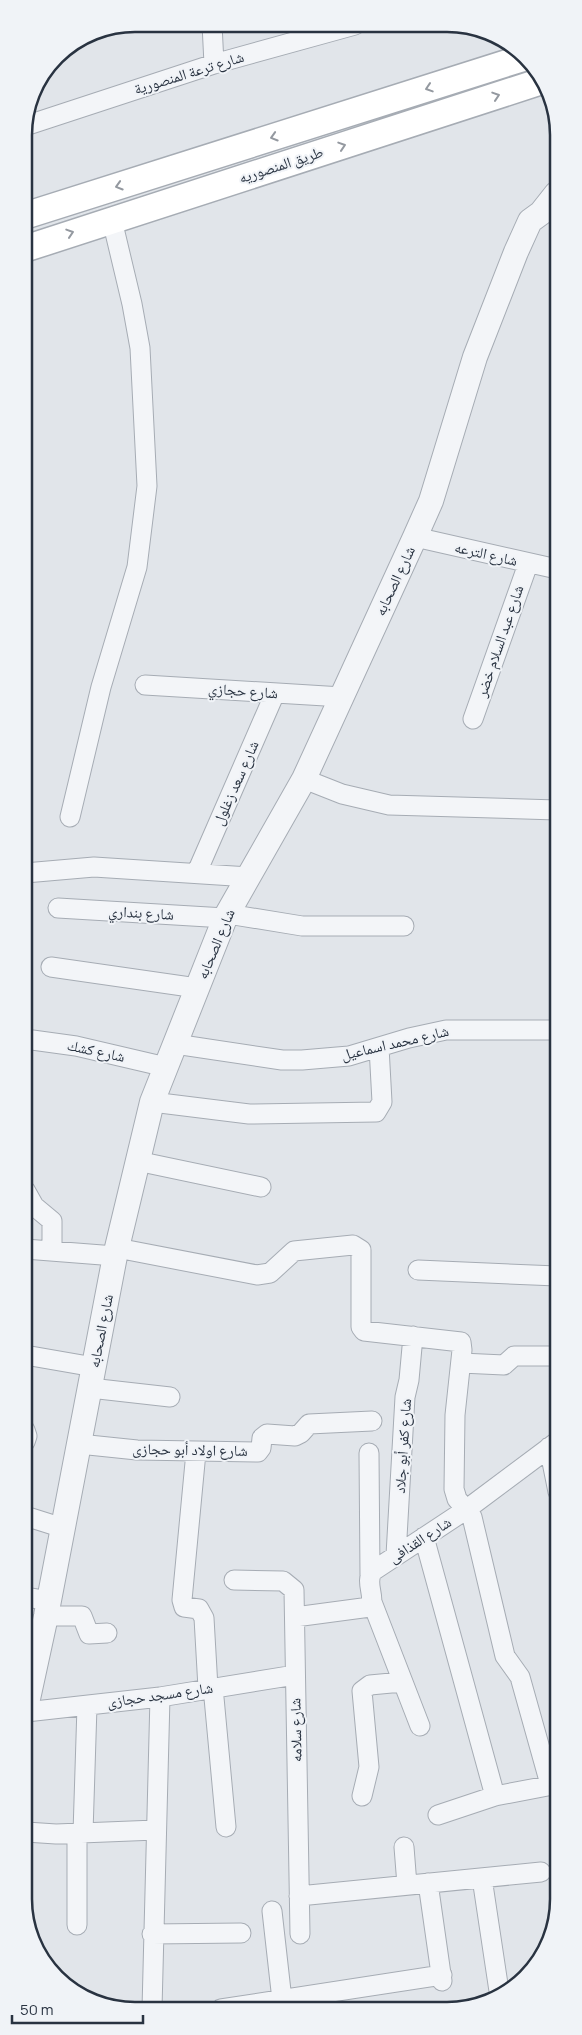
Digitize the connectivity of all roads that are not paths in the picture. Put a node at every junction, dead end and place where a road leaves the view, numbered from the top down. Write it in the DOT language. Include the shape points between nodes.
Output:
graph roads {
  1 [pos="328,32"];
  2 [pos="212,33"];
  3 [pos="516,60"];
  4 [pos="214,64"];
  5 [pos="535,83"];
  6 [pos="33,123"];
  7 [pos="550,186"];
  8 [pos="550,201"];
  9 [pos="33,213"];
  10 [pos="112,220"];
  11 [pos="530,222"];
  12 [pos="33,246"];
  13 [pos="415,537"];
  14 [pos="528,564"];
  15 [pos="550,568"];
  16 [pos="145,685"];
  17 [pos="275,693"];
  18 [pos="342,697"];
  19 [pos="473,719"];
  20 [pos="304,779"];
  21 [pos="550,810"];
  22 [pos="70,817"];
  23 [pos="33,872"];
  24 [pos="196,872"];
  25 [pos="249,877"];
  26 [pos="58,908"];
  27 [pos="226,916"];
  28 [pos="404,926"];
  29 [pos="51,967"];
  30 [pos="197,988"];
  31 [pos="549,1030"];
  32 [pos="32,1040"];
  33 [pos="175,1044"];
  34 [pos="379,1047"];
  35 [pos="166,1067"];
  36 [pos="152,1102"];
  37 [pos="137,1161"];
  38 [pos="261,1187"];
  39 [pos="32,1203"];
  40 [pos="32,1250"];
  41 [pos="52,1251"];
  42 [pos="116,1252"];
  43 [pos="418,1270"];
  44 [pos="549,1276"];
  45 [pos="413,1336"];
  46 [pos="549,1356"];
  47 [pos="32,1358"];
  48 [pos="461,1363"];
  49 [pos="92,1378"];
  50 [pos="170,1397"];
  51 [pos="372,1421"];
  52 [pos="79,1444"];
  53 [pos="549,1447"];
  54 [pos="196,1452"];
  55 [pos="369,1453"];
  56 [pos="467,1509"];
  57 [pos="32,1518"];
  58 [pos="63,1528"];
  59 [pos="424,1537"];
  60 [pos="396,1555"];
  61 [pos="370,1575"];
  62 [pos="234,1580"];
  63 [pos="32,1600"];
  64 [pos="372,1602"];
  65 [pos="48,1608"];
  66 [pos="295,1617"];
  67 [pos="106,1634"];
  68 [pos="32,1656"];
  69 [pos="295,1675"];
  70 [pos="402,1682"];
  71 [pos="210,1688"];
  72 [pos="160,1697"];
  73 [pos="88,1706"];
  74 [pos="32,1710"];
  75 [pos="420,1726"];
  76 [pos="549,1768"];
  77 [pos="549,1785"];
  78 [pos="362,1796"];
  79 [pos="495,1796"];
  80 [pos="438,1815"];
  81 [pos="226,1827"];
  82 [pos="156,1830"];
  83 [pos="32,1832"];
  84 [pos="80,1833"];
  85 [pos="404,1847"];
  86 [pos="541,1872"];
  87 [pos="482,1878"];
  88 [pos="428,1883"];
  89 [pos="407,1885"];
  90 [pos="299,1896"];
  91 [pos="272,1911"];
  92 [pos="77,1925"];
  93 [pos="241,1933"];
  94 [pos="152,1934"];
  95 [pos="300,1934"];
  96 [pos="499,1989"];
  97 [pos="282,2000"];
  98 [pos="152,2002"];
  99 [pos="268,2002"];
  1 -- 4 [label="street, شارع ترعة المنصورية"];
  2 -- 4 [label="street"];
  3 -- 9 [label="main road, طريق المنصوريه, one-way"];
  4 -- 6 [label="street, شارع ترعة المنصورية"];
  10 -- 5 [label="main road, طريق المنصوريه, one-way"];
  7 -- 11 [label="street, شارع الصحابه" via="524,211"];
  8 -- 11 [label="street, شارع الصحابه"];
  12 -- 10 [label="main road, طريق المنصوريه, one-way"];
  10 -- 22 [label="street" via="140,348 147,486 136,567"];
  11 -- 13 [label="street, شارع الصحابه" via="475,357 431,501"];
  13 -- 14 [label="street, شارع الترعه"];
  13 -- 18 [label="street, شارع الصحابه"];
  14 -- 15 [label="street, شارع الترعه"];
  14 -- 19 [label="street, شارع عبد السلام خضر"];
  16 -- 17 [label="street, شارع حجازي"];
  17 -- 18 [label="street, شارع حجازي"];
  17 -- 24 [label="street, شارع سعد زغلول"];
  18 -- 20 [label="street, شارع الصحابه"];
  20 -- 21 [label="street" via="342,794 390,805"];
  20 -- 25 [label="street, شارع الصحابه"];
  23 -- 24 [label="street" via="94,867"];
  24 -- 25 [label="street"];
  25 -- 27 [label="street, شارع الصحابه"];
  26 -- 27 [label="street, شارع بنداري"];
  27 -- 28 [label="street, شارع بنداري" via="302,926"];
  27 -- 30 [label="street, شارع الصحابه"];
  29 -- 30 [label="street"];
  30 -- 33 [label="street, شارع الصحابه"];
  31 -- 34 [label="street, شارع محمد اسماعيل" via="446,1030"];
  32 -- 35 [label="street, شارع كشك" via="76,1046"];
  33 -- 34 [label="street, شارع محمد اسماعيل" via="282,1060 350,1056"];
  33 -- 35 [label="street, شارع الصحابه"];
  34 -- 36 [label="street" via="382,1102 376,1112 243,1114"];
  35 -- 36 [label="street, شارع الصحابه"];
  36 -- 37 [label="street, شارع الصحابه"];
  37 -- 38 [label="street"];
  37 -- 42 [label="street, شارع الصحابه"];
  39 -- 41 [label="street" via="52,1222"];
  40 -- 41 [label="street"];
  41 -- 42 [label="street"];
  42 -- 45 [label="street" via="257,1276 270,1273 294,1251 354,1245 359,1247 362,1257 362,1330 366,1333"];
  42 -- 49 [label="street, شارع الصحابه"];
  43 -- 44 [label="street"];
  45 -- 48 [label="street" via="461,1342"];
  45 -- 60 [label="street, شارع كفر أبو جلاد" via="404,1397"];
  46 -- 48 [label="street" via="514,1356 504,1365"];
  47 -- 49 [label="street"];
  48 -- 56 [label="street" via="453,1476 457,1499"];
  49 -- 50 [label="street"];
  49 -- 52 [label="street, شارع الصحابه"];
  51 -- 54 [label="street, شارع اولاد أبو حجازى" via="308,1424 301,1434 295,1436 267,1434 262,1438 258,1452"];
  52 -- 54 [label="street, شارع اولاد أبو حجازى"];
  52 -- 58 [label="street, شارع الصحابه"];
  53 -- 56 [label="street, شارع القذافى"];
  54 -- 71 [label="street" via="182,1600 184,1606 199,1609 204,1618"];
  55 -- 61 [label="street"];
  56 -- 59 [label="street, شارع القذافى"];
  56 -- 76 [label="street" via="472,1517 505,1656 520,1676"];
  57 -- 58 [label="street"];
  58 -- 65 [label="street, شارع الصحابه"];
  59 -- 60 [label="street, شارع القذافى"];
  59 -- 79 [label="street"];
  60 -- 61 [label="street, شارع القذافى"];
  61 -- 64 [label="street"];
  62 -- 66 [label="street, شارع سلامه" via="283,1580 294,1590"];
  63 -- 65 [label="street"];
  64 -- 66 [label="street" via="368,1608"];
  64 -- 70 [label="street"];
  65 -- 67 [label="street" via="82,1616 89,1634"];
  65 -- 68 [label="street, شارع الصحابه"];
  66 -- 69 [label="street, شارع سلامه"];
  69 -- 71 [label="street, شارع مسجد حجازى"];
  69 -- 90 [label="street, شارع سلامه"];
  70 -- 75 [label="street"];
  70 -- 78 [label="street" via="370,1685 362,1691 369,1767"];
  71 -- 72 [label="street, شارع مسجد حجازى"];
  71 -- 81 [label="street"];
  72 -- 73 [label="street, شارع مسجد حجازى"];
  72 -- 82 [label="street"];
  73 -- 74 [label="street, شارع مسجد حجازى"];
  73 -- 84 [label="street"];
  77 -- 79 [label="street"];
  79 -- 80 [label="street"];
  82 -- 84 [label="street"];
  82 -- 94 [label="street"];
  83 -- 84 [label="street"];
  84 -- 92 [label="street"];
  85 -- 89 [label="street"];
  86 -- 87 [label="street"];
  87 -- 88 [label="street"];
  87 -- 96 [label="street"];
  88 -- 89 [label="street"];
  88 -- 97 [label="street" via="442,1978"];
  89 -- 90 [label="street"];
  90 -- 95 [label="street, شارع سلامه"];
  91 -- 97 [label="street"];
  93 -- 94 [label="street"];
  94 -- 98 [label="street"];
  97 -- 99 [label="street"];
}
